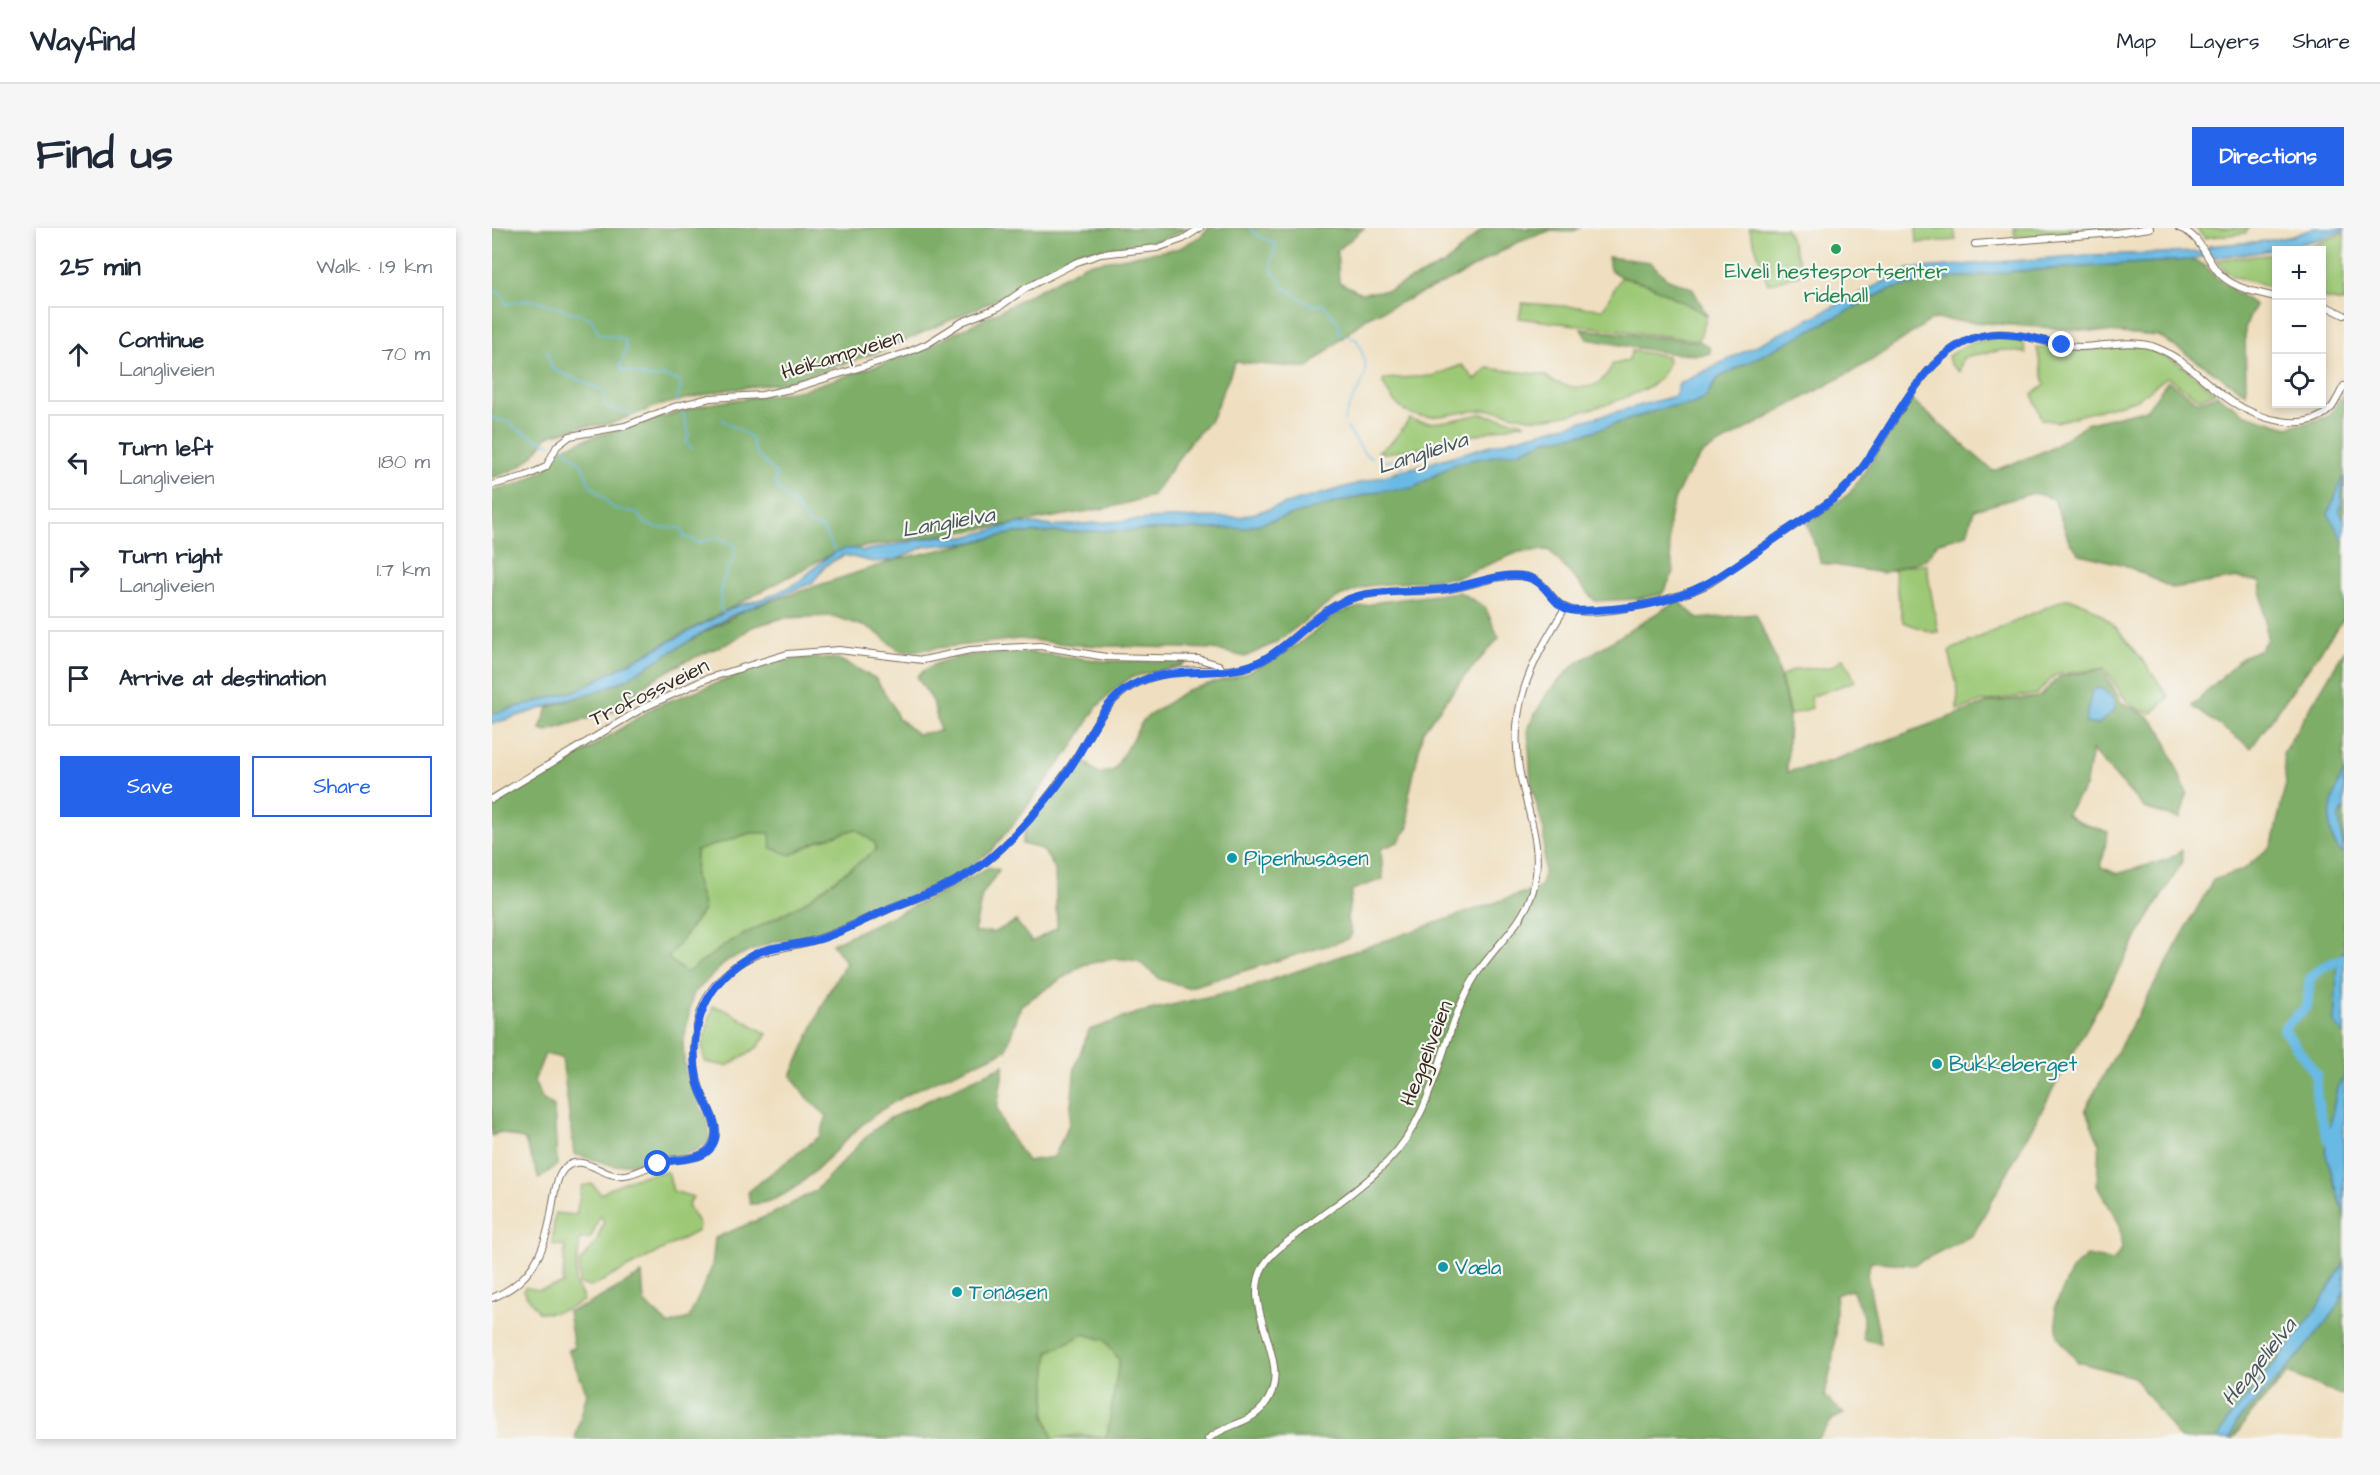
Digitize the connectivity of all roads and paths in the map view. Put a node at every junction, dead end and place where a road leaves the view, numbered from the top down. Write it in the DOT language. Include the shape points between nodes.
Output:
graph roads {
  1 [pos="1200,228"];
  2 [pos="2150,228"];
  3 [pos="2179,228"];
  4 [pos="1975,244"];
  5 [pos="2272,295"];
  6 [pos="2326,306"];
  7 [pos="2344,315"];
  8 [pos="2344,386"];
  9 [pos="492,485"];
  10 [pos="1565,608"];
  11 [pos="1223,670"];
  12 [pos="492,799"];
  13 [pos="492,1298"];
  14 [pos="1208,1439"];
  1 -- 9 [label="street, Heikampveien" via="1157,248 1101,254 1077,262 999,307 906,353 795,388 762,395 710,398 631,424 570,436 557,446 546,467"];
  2 -- 4 [label="street"];
  3 -- 5 [label="street" via="2191,234 2229,281"];
  6 -- 7 [label="street"];
  8 -- 10 [label="street" via="2334,405 2323,414 2306,421 2286,422 2237,405 2175,357 2150,346 2073,346 1996,334 1971,339 1949,351 1929,371 1857,475 1840,493 1722,575 1670,600 1609,609"];
  10 -- 11 [label="street" via="1541,583 1520,576 1448,589 1366,594 1333,606 1262,661"];
  10 -- 14 [label="street, Heggeliveien" via="1535,658 1519,706 1517,759 1538,852 1530,900 1468,989 1426,1106 1407,1138 1380,1169 1284,1244 1263,1266 1257,1296 1274,1365 1271,1392 1255,1414"];
  11 -- 12 [label="street, Trofossveien" via="1199,659 1106,657 1043,646 970,650 923,660 830,650 787,654 706,679 643,708"];
  11 -- 13 [label="street" via="1163,675 1126,689 1107,707 1050,793 996,853 974,871 818,940 758,952 728,973 706,997 698,1024 696,1077 716,1127 710,1149 699,1156 669,1160 622,1176 584,1163 568,1165 556,1186 543,1251 515,1285"];
}
